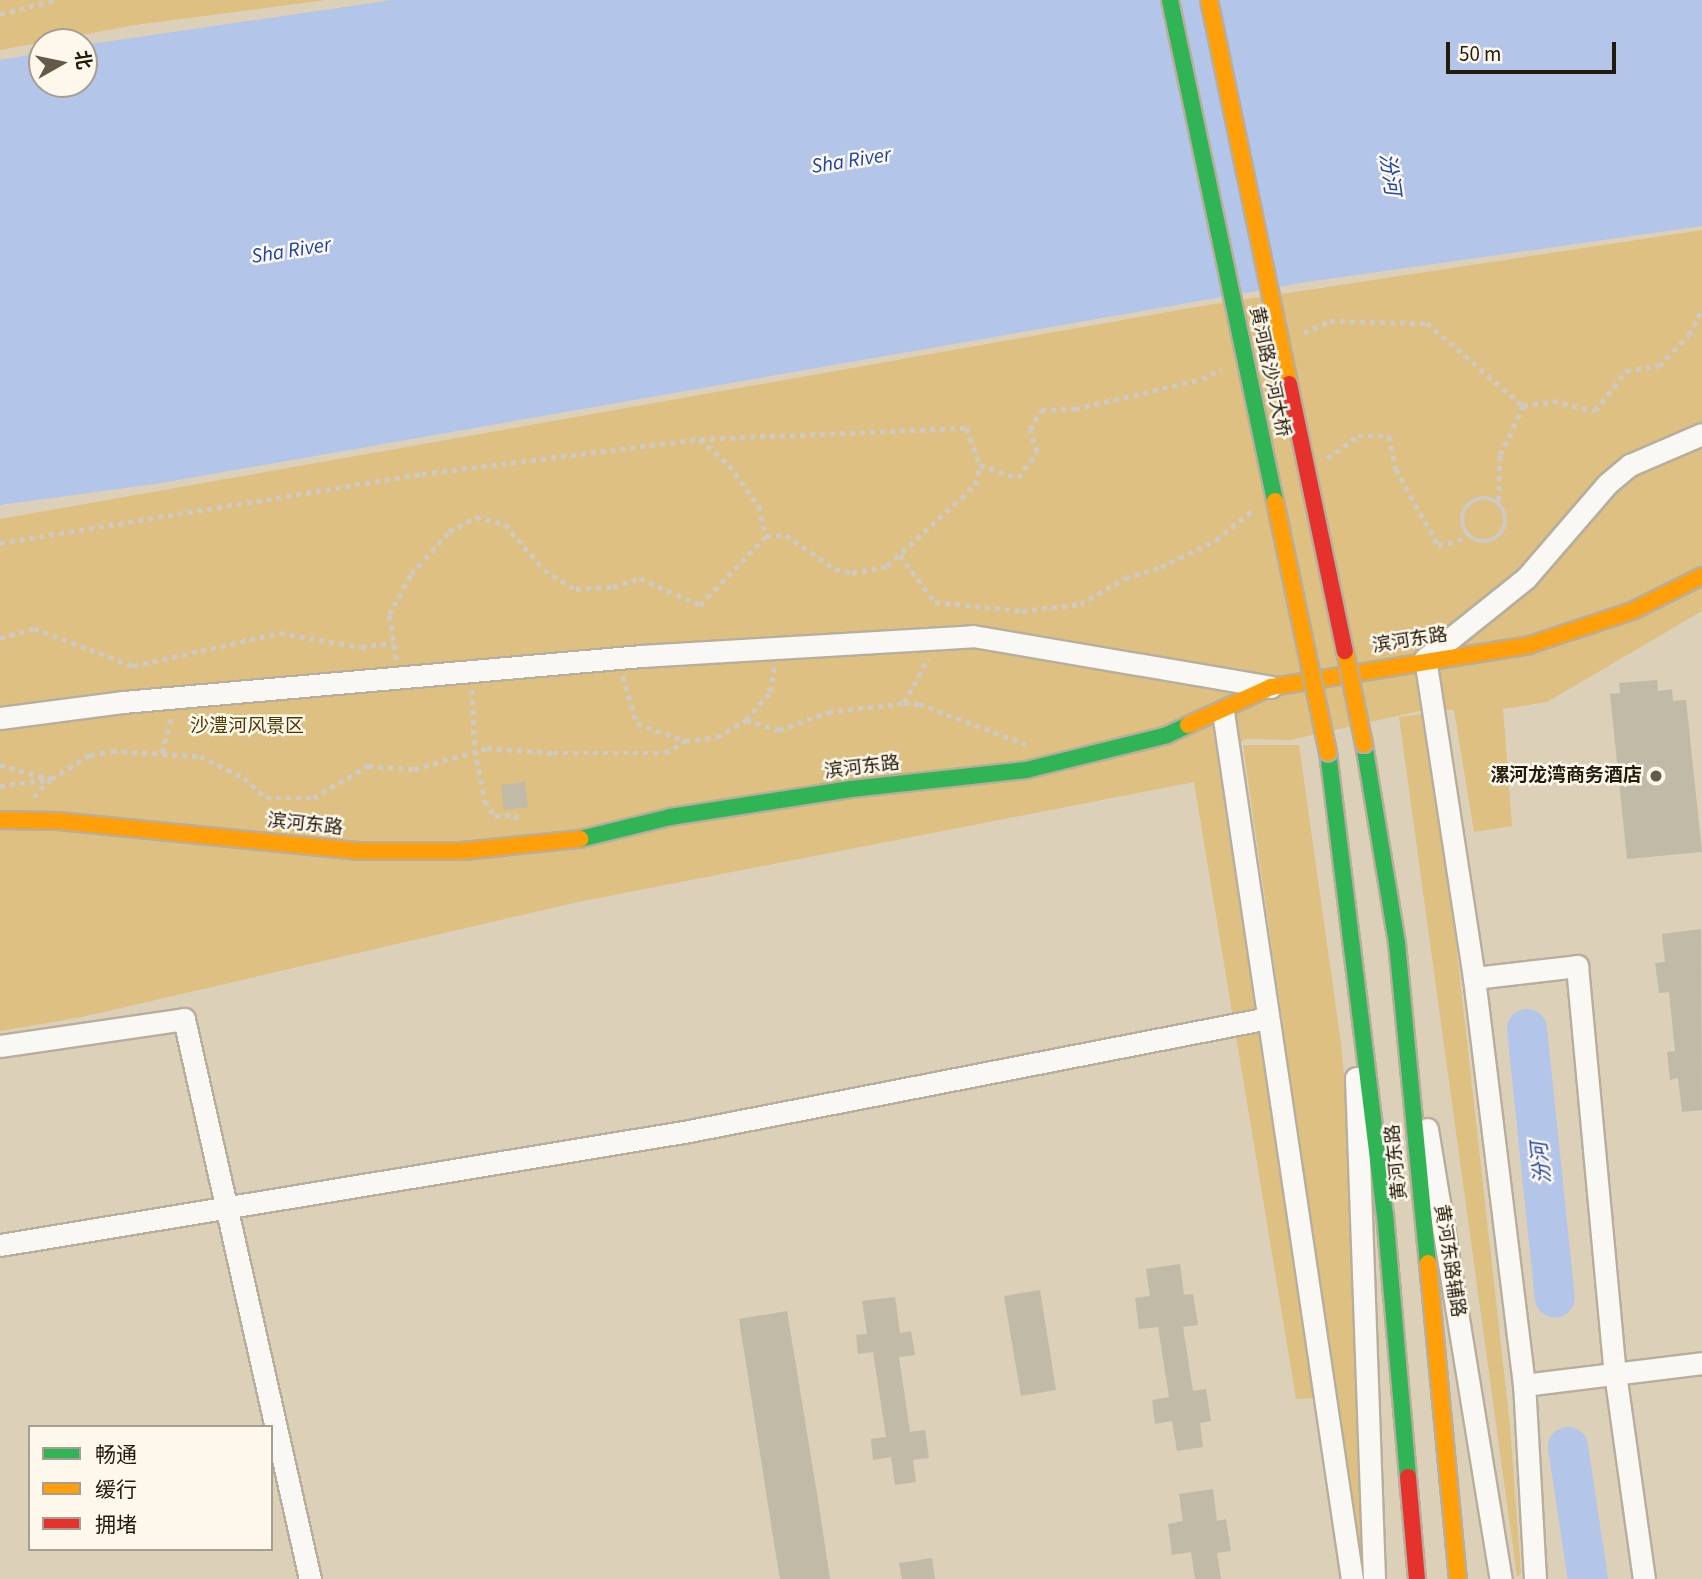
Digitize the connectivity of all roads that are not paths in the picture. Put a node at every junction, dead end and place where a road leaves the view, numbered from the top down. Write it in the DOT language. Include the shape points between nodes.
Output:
graph roads {
  1 [pos="1170,0"];
  2 [pos="1209,0"];
  3 [pos="1702,434"];
  4 [pos="1702,576"];
  5 [pos="1425,659"];
  6 [pos="1271,687"];
  7 [pos="1223,712"];
  8 [pos="0,718"];
  9 [pos="1364,744"];
  10 [pos="1328,752"];
  11 [pos="0,820"];
  12 [pos="1352,943"];
  13 [pos="1396,943"];
  14 [pos="1474,978"];
  15 [pos="1268,1018"];
  16 [pos="0,1046"];
  17 [pos="230,1210"];
  18 [pos="0,1245"];
  19 [pos="1702,1363"];
  20 [pos="1615,1373"];
  21 [pos="1524,1385"];
  22 [pos="310,1579"];
  23 [pos="1352,1579"];
  24 [pos="1374,1579"];
  25 [pos="1417,1579"];
  26 [pos="1458,1579"];
  27 [pos="1501,1579"];
  28 [pos="1535,1579"];
  29 [pos="1644,1579"];
  1 -- 10 [label="main road, 黄河路沙河大桥, bridge"];
  2 -- 9 [label="main road, 黄河路沙河大桥, bridge"];
  3 -- 5 [label="street" via="1630,465 1606,484 1526,578"];
  4 -- 5 [label="main road, 滨河东路" via="1632,611 1529,645"];
  5 -- 6 [label="main road, 滨河东路"];
  5 -- 14 [label="street"];
  6 -- 7 [label="main road, 滨河东路"];
  6 -- 8 [label="street" via="973,636 471,671"];
  7 -- 11 [label="main road, 滨河东路" via="1167,735 1044,766 696,813 564,843 358,851 58,821"];
  7 -- 15 [label="street"];
  9 -- 13 [label="main road, 黄河东路"];
  10 -- 12 [label="main road, 黄河东路"];
  12 -- 24 [label="street"];
  12 -- 25 [label="main road, 黄河东路" via="1385,1214"];
  13 -- 26 [label="main road, 黄河东路"];
  13 -- 27 [label="street, 黄河东路辅路"];
  14 -- 20 [label="street" via="1577,966"];
  14 -- 21 [label="street"];
  15 -- 17 [label="street" via="689,1131"];
  15 -- 23 [label="street"];
  16 -- 17 [label="street" via="184,1019"];
  17 -- 18 [label="street"];
  17 -- 22 [label="street"];
  19 -- 20 [label="street"];
  20 -- 21 [label="street"];
  20 -- 29 [label="street"];
  21 -- 28 [label="street"];
}
